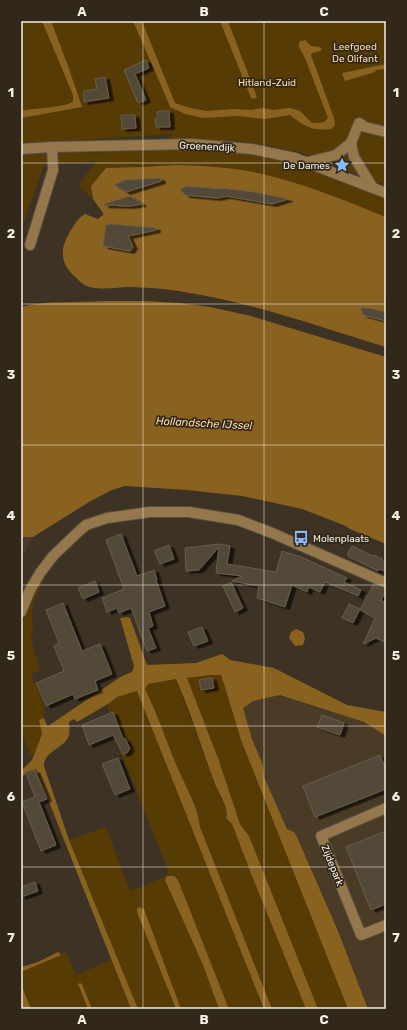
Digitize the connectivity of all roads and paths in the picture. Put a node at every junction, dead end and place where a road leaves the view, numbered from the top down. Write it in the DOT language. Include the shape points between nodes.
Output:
graph roads {
  1 [pos="386,132"];
  2 [pos="351,143"];
  3 [pos="52,147"];
  4 [pos="21,149"];
  5 [pos="308,162"];
  6 [pos="373,188"];
  7 [pos="386,193"];
  8 [pos="30,245"];
  9 [pos="386,583"];
  10 [pos="21,612"];
  11 [pos="386,808"];
  12 [pos="386,925"];
  1 -- 2 [label="street" via="359,123"];
  2 -- 5 [label="street" via="336,155"];
  2 -- 6 [label="street" via="354,158"];
  3 -- 4 [label="street, Groenendijk"];
  3 -- 5 [label="street, Groenendijk" via="192,144 252,149 283,154"];
  3 -- 8 [label="street" via="53,170"];
  5 -- 6 [label="street, Groenendijk"];
  6 -- 7 [label="street, Groenendijk"];
  9 -- 10 [label="street" via="272,532 238,520 189,512 150,512 107,518 86,525 53,556 40,573"];
  11 -- 12 [label="street, Zijdepark" via="321,836 361,935"];
}
